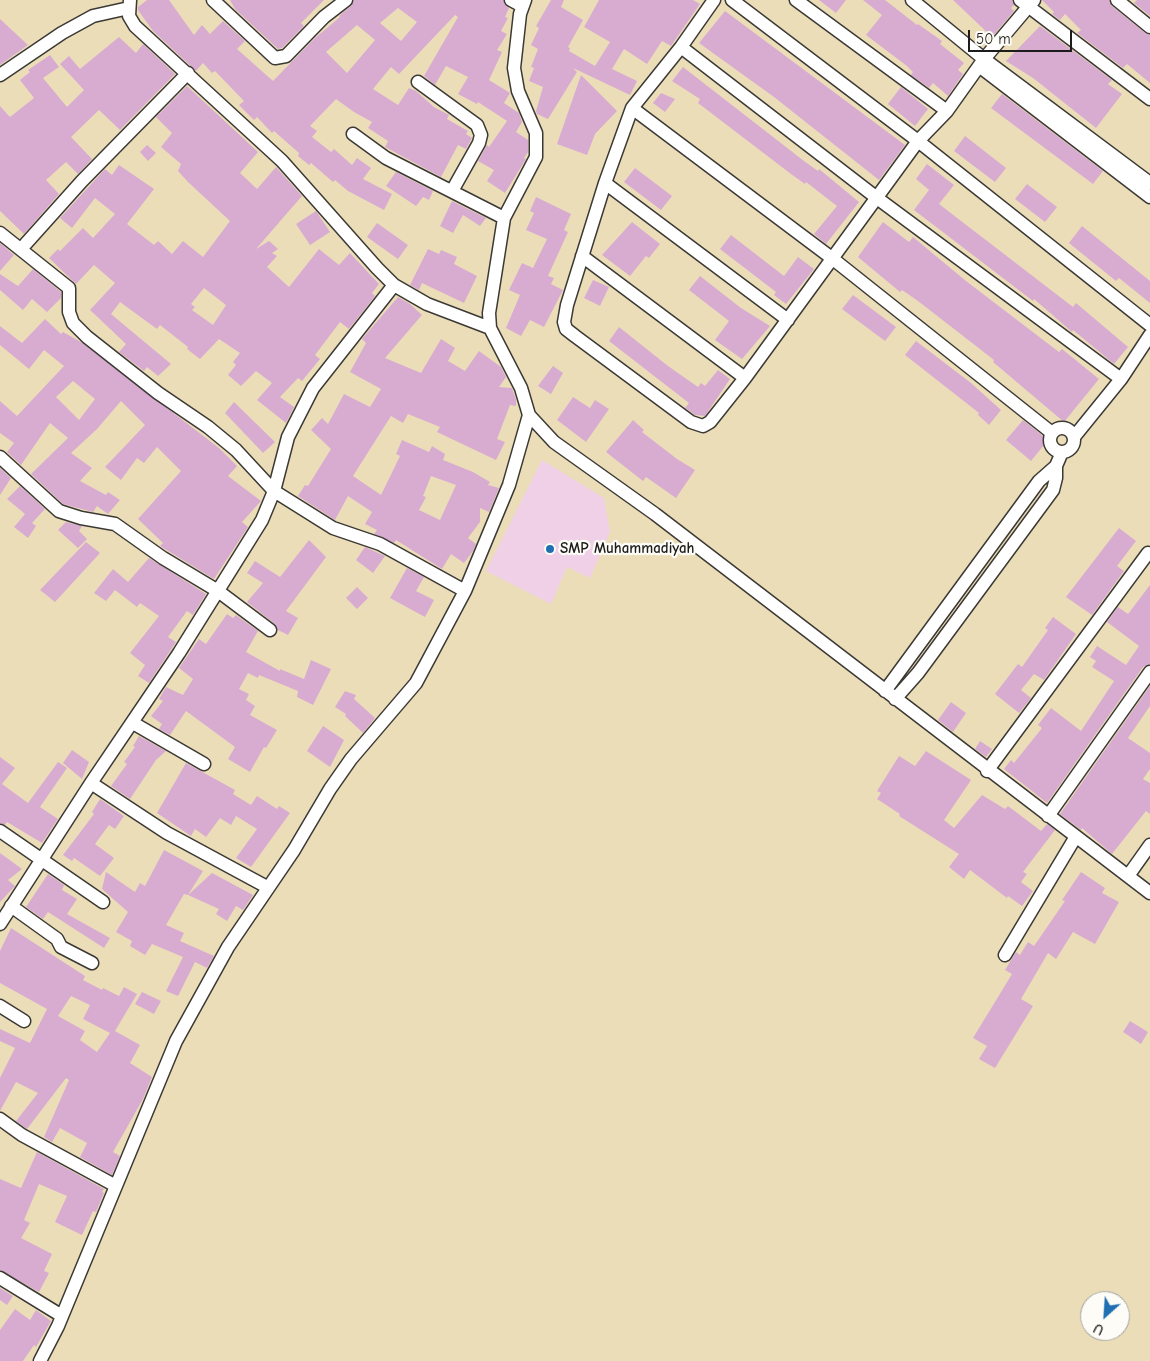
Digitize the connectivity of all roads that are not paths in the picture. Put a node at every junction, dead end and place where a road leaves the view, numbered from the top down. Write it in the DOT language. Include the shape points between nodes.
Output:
graph roads {
  1 [pos="213,0"];
  2 [pos="346,0"];
  3 [pos="511,0"];
  4 [pos="714,0"];
  5 [pos="732,0"];
  6 [pos="796,0"];
  7 [pos="912,0"];
  8 [pos="1117,0"];
  9 [pos="1028,2"];
  10 [pos="524,3"];
  11 [pos="129,4"];
  12 [pos="1150,27"];
  13 [pos="681,46"];
  14 [pos="981,62"];
  15 [pos="188,73"];
  16 [pos="0,75"];
  17 [pos="418,82"];
  18 [pos="1150,98"];
  19 [pos="632,108"];
  20 [pos="947,111"];
  21 [pos="353,134"];
  22 [pos="918,141"];
  23 [pos="1150,182"];
  24 [pos="605,183"];
  25 [pos="452,191"];
  26 [pos="1150,196"];
  27 [pos="877,198"];
  28 [pos="504,218"];
  29 [pos="0,233"];
  30 [pos="21,249"];
  31 [pos="582,256"];
  32 [pos="833,259"];
  33 [pos="394,285"];
  34 [pos="788,320"];
  35 [pos="1150,325"];
  36 [pos="490,328"];
  37 [pos="1150,335"];
  38 [pos="745,378"];
  39 [pos="1121,379"];
  40 [pos="529,415"];
  41 [pos="1052,433"];
  42 [pos="1074,437"];
  43 [pos="1062,452"];
  44 [pos="0,457"];
  45 [pos="274,491"];
  46 [pos="1148,553"];
  47 [pos="218,591"];
  48 [pos="465,591"];
  49 [pos="270,630"];
  50 [pos="1150,672"];
  51 [pos="890,695"];
  52 [pos="132,723"];
  53 [pos="204,764"];
  54 [pos="987,771"];
  55 [pos="91,782"];
  56 [pos="1048,816"];
  57 [pos="0,831"];
  58 [pos="1075,838"];
  59 [pos="1150,845"];
  60 [pos="42,858"];
  61 [pos="1128,876"];
  62 [pos="267,887"];
  63 [pos="1150,893"];
  64 [pos="103,902"];
  65 [pos="11,906"];
  66 [pos="0,924"];
  67 [pos="1005,955"];
  68 [pos="92,962"];
  69 [pos="0,1006"];
  70 [pos="24,1021"];
  71 [pos="0,1120"];
  72 [pos="116,1186"];
  73 [pos="0,1278"];
  74 [pos="62,1316"];
  75 [pos="40,1361"];
  1 -- 2 [label="street" via="275,58 286,56 324,17"];
  3 -- 10 [label="street"];
  4 -- 13 [label="street"];
  5 -- 22 [label="street"];
  6 -- 20 [label="street"];
  7 -- 14 [label="street"];
  8 -- 12 [label="street"];
  9 -- 14 [label="street"];
  9 -- 18 [label="street"];
  10 -- 28 [label="street" via="514,68 518,91 536,133 536,157"];
  11 -- 15 [label="street" via="131,21 135,26"];
  11 -- 16 [label="street" via="93,16 62,33"];
  13 -- 19 [label="street"];
  13 -- 27 [label="street"];
  14 -- 20 [label="street"];
  14 -- 23 [label="street"];
  14 -- 26 [label="street"];
  15 -- 30 [label="street" via="82,181"];
  15 -- 33 [label="street" via="282,160"];
  17 -- 25 [label="street" via="477,125 481,135"];
  19 -- 24 [label="street"];
  19 -- 32 [label="street"];
  20 -- 22 [label="street"];
  21 -- 25 [label="street" via="386,158"];
  22 -- 27 [label="street"];
  22 -- 35 [label="street"];
  24 -- 31 [label="street"];
  24 -- 34 [label="street"];
  25 -- 28 [label="street"];
  27 -- 32 [label="street"];
  27 -- 39 [label="street"];
  28 -- 36 [label="street" via="489,313"];
  29 -- 30 [label="street"];
  30 -- 45 [label="street" via="69,288 69,312 73,323 87,337 158,393 208,426 236,450"];
  31 -- 38 [label="street"];
  31 -- 38 [label="street" via="564,314 566,329 575,336 697,426 710,422"];
  32 -- 34 [label="street"];
  32 -- 41 [label="street"];
  33 -- 36 [label="street" via="426,304"];
  33 -- 45 [label="street" via="313,388 288,437"];
  34 -- 38 [label="street"];
  36 -- 40 [label="street" via="521,388"];
  37 -- 39 [label="street"];
  39 -- 42 [label="street"];
  40 -- 48 [label="street" via="509,485"];
  40 -- 51 [label="street" via="554,442 655,514"];
  41 -- 42 [label="street" via="1064,428 1069,429"];
  41 -- 43 [label="street" via="1052,447"];
  42 -- 43 [label="street" via="1073,446"];
  43 -- 51 [label="street" via="1052,490 918,672"];
  44 -- 47 [label="street" via="59,511 115,524"];
  45 -- 47 [label="street" via="262,520"];
  45 -- 48 [label="street" via="333,528 380,544"];
  46 -- 54 [label="street"];
  47 -- 49 [label="street"];
  47 -- 52 [label="street"];
  48 -- 62 [label="street" via="416,683 351,759"];
  50 -- 56 [label="street"];
  51 -- 54 [label="street"];
  52 -- 53 [label="street"];
  52 -- 55 [label="street"];
  54 -- 56 [label="street"];
  55 -- 60 [label="street"];
  55 -- 62 [label="street" via="167,833"];
  56 -- 58 [label="street"];
  57 -- 60 [label="street"];
  58 -- 61 [label="street"];
  58 -- 67 [label="street"];
  59 -- 61 [label="street"];
  60 -- 64 [label="street"];
  60 -- 65 [label="street"];
  61 -- 63 [label="street"];
  62 -- 72 [label="street" via="228,947 176,1041"];
  65 -- 66 [label="street"];
  65 -- 68 [label="street" via="57,939 61,947"];
  69 -- 70 [label="street"];
  71 -- 72 [label="street"];
  72 -- 74 [label="street"];
  73 -- 74 [label="street"];
  74 -- 75 [label="street"];
}
